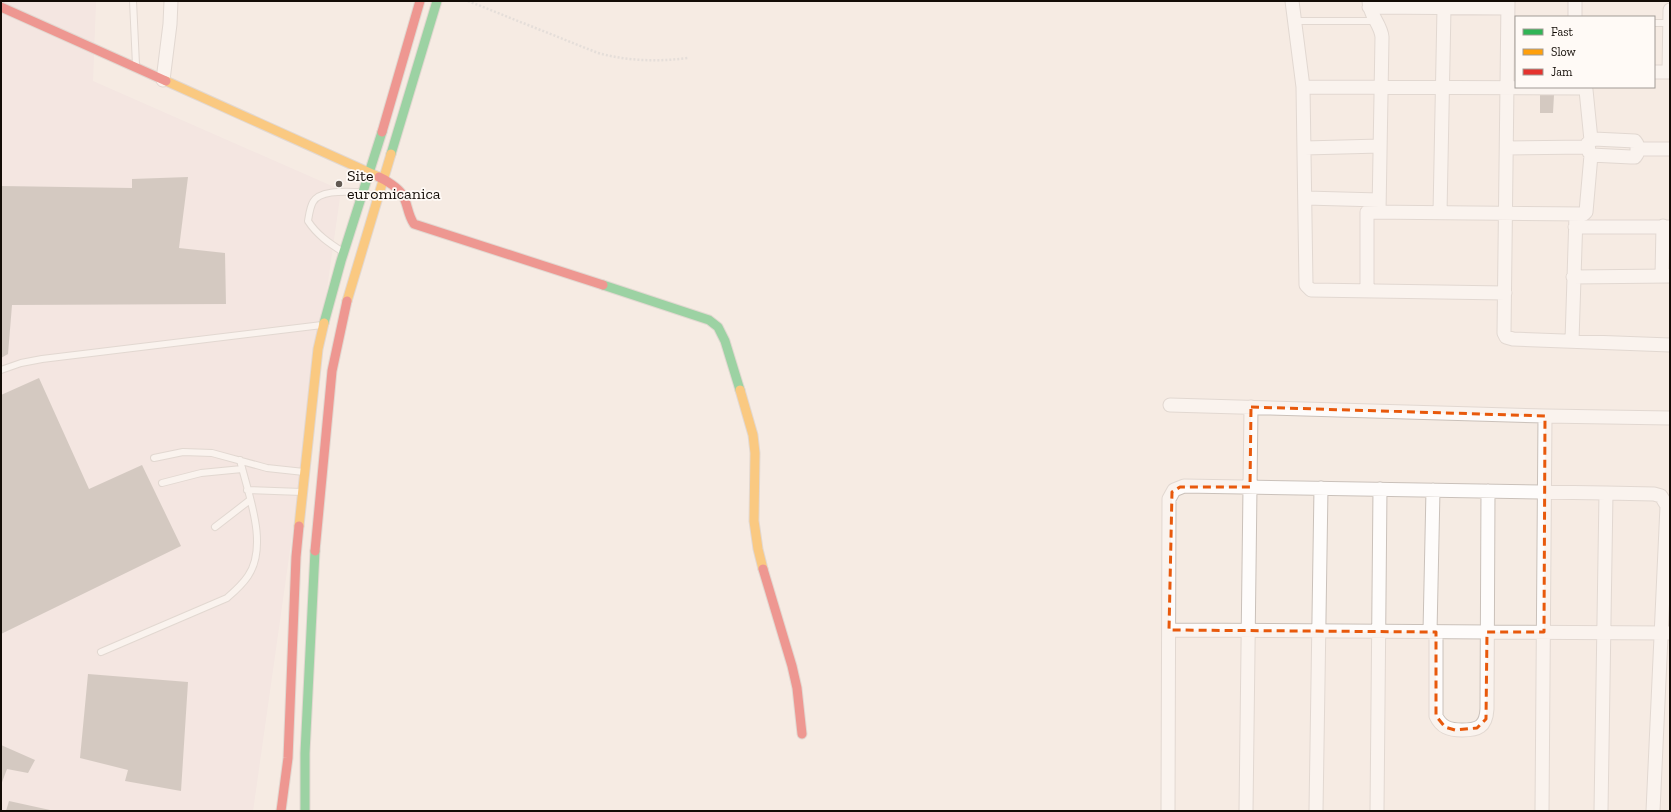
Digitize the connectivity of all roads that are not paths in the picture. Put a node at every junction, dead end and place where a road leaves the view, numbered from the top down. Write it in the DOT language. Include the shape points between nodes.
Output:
graph roads {
  1 [pos="134,1"];
  2 [pos="171,1"];
  3 [pos="420,1"];
  4 [pos="437,1"];
  5 [pos="1292,1"];
  6 [pos="1575,1"];
  7 [pos="1369,4"];
  8 [pos="1491,4"];
  9 [pos="1508,4"];
  10 [pos="1,7"];
  11 [pos="1444,8"];
  12 [pos="1670,10"];
  13 [pos="1575,16"];
  14 [pos="1295,21"];
  15 [pos="1376,21"];
  16 [pos="1655,23"];
  17 [pos="1670,23"];
  18 [pos="136,68"];
  19 [pos="1655,72"];
  20 [pos="1669,72"];
  21 [pos="163,80"];
  22 [pos="1303,87"];
  23 [pos="1381,87"];
  24 [pos="1442,88"];
  25 [pos="1507,88"];
  26 [pos="1575,88"];
  27 [pos="1380,146"];
  28 [pos="1590,147"];
  29 [pos="1305,148"];
  30 [pos="1507,148"];
  31 [pos="1670,149"];
  32 [pos="370,173"];
  33 [pos="384,179"];
  34 [pos="363,192"];
  35 [pos="1306,198"];
  36 [pos="1379,206"];
  37 [pos="1440,213"];
  38 [pos="1506,214"];
  39 [pos="1576,221"];
  40 [pos="1666,227"];
  41 [pos="343,252"];
  42 [pos="1573,276"];
  43 [pos="1666,276"];
  44 [pos="1367,291"];
  45 [pos="1505,293"];
  46 [pos="323,324"];
  47 [pos="1572,341"];
  48 [pos="1670,345"];
  49 [pos="1,370"];
  50 [pos="1170,405"];
  51 [pos="1251,407"];
  52 [pos="1545,416"];
  53 [pos="1670,418"];
  54 [pos="154,458"];
  55 [pos="240,460"];
  56 [pos="242,469"];
  57 [pos="313,473"];
  58 [pos="162,483"];
  59 [pos="1250,487"];
  60 [pos="1321,488"];
  61 [pos="1380,489"];
  62 [pos="247,490"];
  63 [pos="1433,490"];
  64 [pos="1488,491"];
  65 [pos="303,492"];
  66 [pos="1544,492"];
  67 [pos="1606,493"];
  68 [pos="250,500"];
  69 [pos="215,527"];
  70 [pos="1169,630"];
  71 [pos="1248,630"];
  72 [pos="1319,631"];
  73 [pos="1378,631"];
  74 [pos="1433,632"];
  75 [pos="1487,632"];
  76 [pos="1544,632"];
  77 [pos="1604,633"];
  78 [pos="1666,633"];
  79 [pos="100,652"];
  80 [pos="802,734"];
  81 [pos="282,811"];
  82 [pos="306,811"];
  83 [pos="1168,811"];
  84 [pos="1246,811"];
  85 [pos="1316,811"];
  86 [pos="1377,811"];
  87 [pos="1542,811"];
  88 [pos="1601,811"];
  89 [pos="1653,811"];
  1 -- 18 [label="lane"];
  2 -- 21 [label="street"];
  3 -- 32 [label="street"];
  4 -- 33 [label="street"];
  5 -- 14 [label="street"];
  6 -- 13 [label="street"];
  7 -- 11 [label="street"];
  7 -- 15 [label="street"];
  8 -- 9 [label="street"];
  8 -- 11 [label="street"];
  9 -- 25 [label="street"];
  10 -- 18 [label="street"];
  11 -- 24 [label="street"];
  12 -- 17 [label="street"];
  14 -- 15 [label="lane"];
  14 -- 22 [label="street"];
  15 -- 23 [label="street" via="1382,37"];
  16 -- 17 [label="lane"];
  17 -- 20 [label="street"];
  18 -- 21 [label="street"];
  19 -- 20 [label="street"];
  21 -- 32 [label="street"];
  22 -- 23 [label="street"];
  22 -- 29 [label="street"];
  23 -- 24 [label="street"];
  23 -- 27 [label="street"];
  24 -- 25 [label="street"];
  24 -- 37 [label="street"];
  25 -- 26 [label="street"];
  25 -- 30 [label="street"];
  26 -- 28 [label="street" via="1586,90"];
  27 -- 29 [label="street"];
  27 -- 36 [label="street"];
  28 -- 30 [label="street"];
  28 -- 31 [label="street" via="1631,140 1637,144 1637,149"];
  28 -- 39 [label="street" via="1586,212"];
  29 -- 35 [label="street"];
  30 -- 38 [label="street"];
  32 -- 33 [label="street"];
  32 -- 34 [label="street"];
  33 -- 57 [label="street" via="342,319"];
  33 -- 80 [label="street" via="402,194 408,217 414,224 709,320 718,328 725,341 753,435 754,521 758,549 792,666"];
  34 -- 41 [label="street"];
  34 -- 41 [label="lane" via="333,192 321,195 313,202 308,221 324,240"];
  35 -- 36 [label="street"];
  35 -- 44 [label="street" via="1306,285 1310,290"];
  36 -- 37 [label="street"];
  36 -- 44 [label="street" via="1366,212"];
  37 -- 38 [label="street"];
  38 -- 39 [label="street"];
  38 -- 45 [label="street"];
  39 -- 40 [label="street"];
  39 -- 42 [label="street"];
  40 -- 43 [label="street"];
  41 -- 46 [label="street"];
  42 -- 43 [label="street"];
  42 -- 47 [label="street"];
  44 -- 45 [label="street"];
  45 -- 47 [label="street" via="1503,330 1506,337"];
  46 -- 49 [label="lane" via="42,359"];
  46 -- 57 [label="street" via="315,371"];
  47 -- 48 [label="street"];
  50 -- 51 [label="street"];
  51 -- 52 [label="street"];
  51 -- 59 [label="street"];
  52 -- 53 [label="street"];
  52 -- 66 [label="street"];
  54 -- 55 [label="lane" via="197,452"];
  55 -- 56 [label="lane"];
  55 -- 57 [label="lane" via="267,468"];
  56 -- 58 [label="lane" via="202,473"];
  56 -- 62 [label="lane"];
  57 -- 65 [label="street"];
  57 -- 82 [label="street" via="314,558 305,753"];
  59 -- 60 [label="street"];
  59 -- 70 [label="street" via="1184,486 1172,492"];
  59 -- 71 [label="street"];
  60 -- 61 [label="street"];
  60 -- 72 [label="street"];
  61 -- 63 [label="street"];
  61 -- 73 [label="street"];
  62 -- 65 [label="lane"];
  62 -- 68 [label="lane"];
  63 -- 64 [label="street"];
  63 -- 74 [label="street"];
  64 -- 66 [label="street"];
  64 -- 75 [label="street"];
  65 -- 81 [label="street" via="293,600 288,758"];
  66 -- 67 [label="street"];
  66 -- 76 [label="street"];
  67 -- 77 [label="street"];
  67 -- 78 [label="street" via="1658,494 1666,502"];
  68 -- 69 [label="lane"];
  68 -- 79 [label="lane" via="257,528 257,550 249,575 240,586 226,598"];
  70 -- 71 [label="street"];
  70 -- 83 [label="street"];
  71 -- 72 [label="street"];
  71 -- 84 [label="street"];
  72 -- 73 [label="street"];
  72 -- 85 [label="street"];
  73 -- 74 [label="street"];
  73 -- 86 [label="street"];
  74 -- 75 [label="street"];
  74 -- 75 [label="street" via="1436,716 1441,724 1454,730 1477,728 1486,719"];
  75 -- 76 [label="street"];
  76 -- 77 [label="street"];
  76 -- 87 [label="street"];
  77 -- 78 [label="street"];
  77 -- 88 [label="street"];
  78 -- 89 [label="street"];
}
